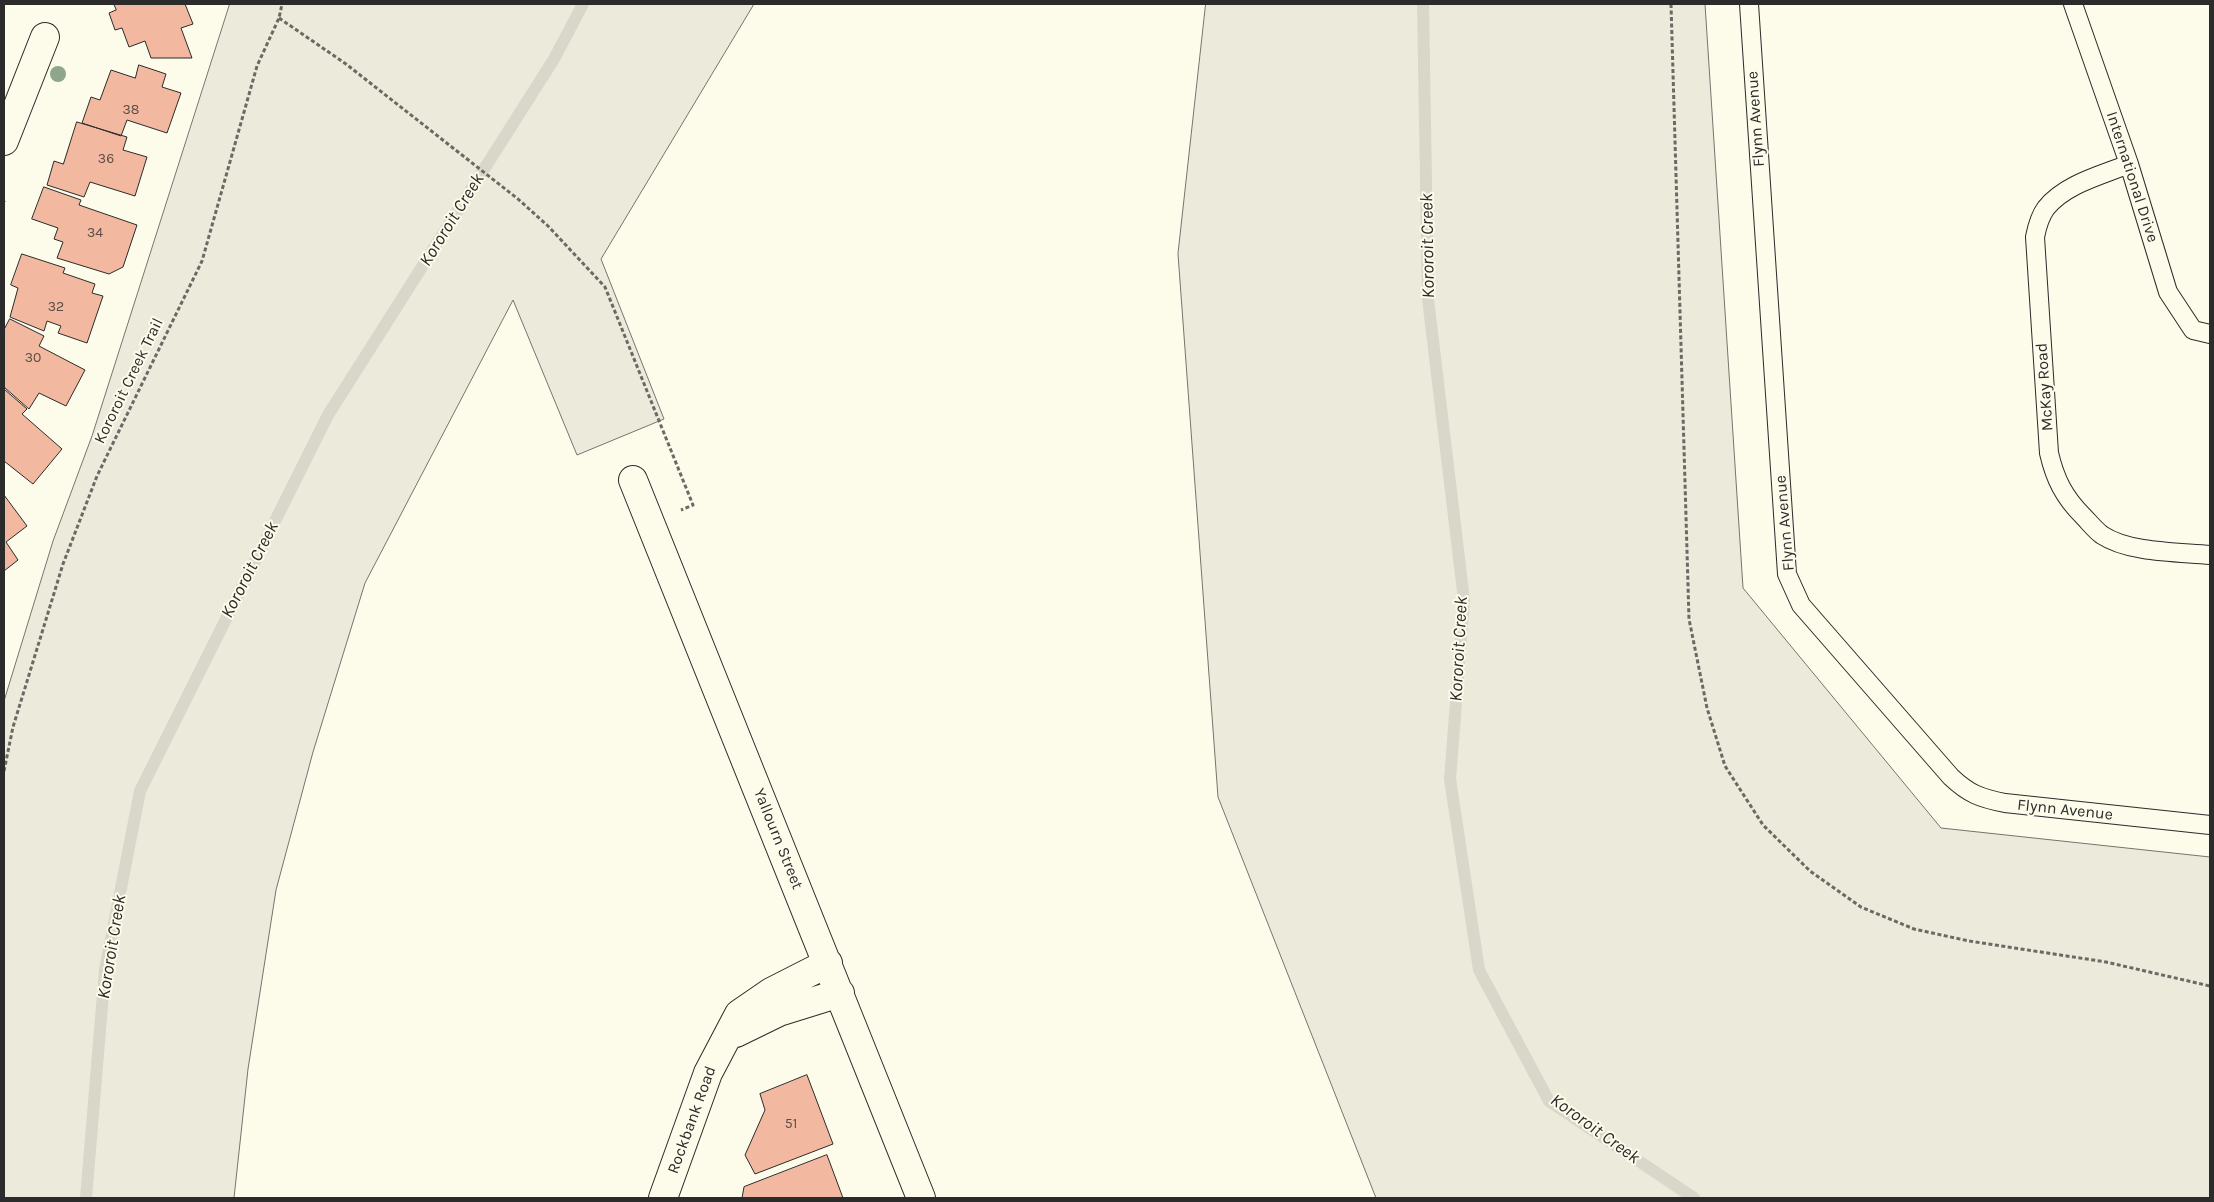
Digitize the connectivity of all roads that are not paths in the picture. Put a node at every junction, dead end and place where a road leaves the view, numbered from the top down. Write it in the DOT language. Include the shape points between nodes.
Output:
graph roads {
  1 [pos="1749,4"];
  2 [pos="2073,4"];
  3 [pos="45,37"];
  4 [pos="4,141"];
  5 [pos="2129,164"];
  6 [pos="2210,334"];
  7 [pos="633,480"];
  8 [pos="2210,555"];
  9 [pos="2210,825"];
  10 [pos="828,963"];
  11 [pos="840,994"];
  12 [pos="722,1042"];
  13 [pos="663,1198"];
  14 [pos="921,1198"];
  1 -- 9 [label="lane, Flynn Avenue" via="1787,574 1801,605 1950,777 1965,790 1980,798 2005,803"];
  2 -- 5 [label="lane, International Drive"];
  3 -- 4 [label="street"];
  5 -- 6 [label="lane, International Drive" via="2168,292 2193,330"];
  5 -- 8 [label="lane, McKay Road" via="2066,190 2045,209 2035,237 2049,453 2063,493 2101,534 2134,547"];
  7 -- 10 [label="street, Yallourn Street"];
  10 -- 11 [label="street, Yallourn Street"];
  10 -- 12 [label="street, Rockbank Road" via="771,992 739,1014"];
  11 -- 12 [label="street" via="778,1012"];
  11 -- 14 [label="street, Yallourn Street"];
  12 -- 13 [label="street, Rockbank Road"];
}
